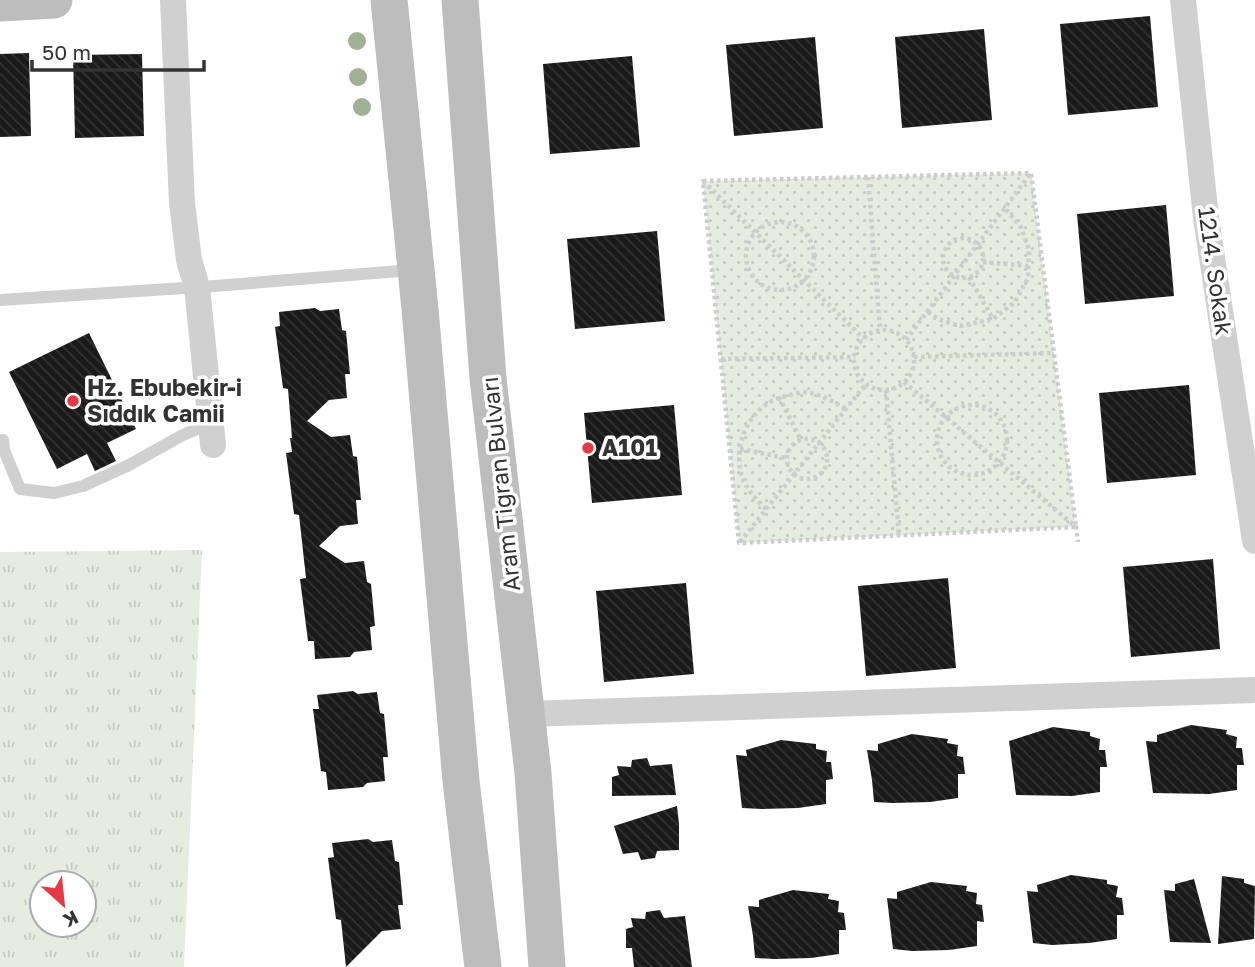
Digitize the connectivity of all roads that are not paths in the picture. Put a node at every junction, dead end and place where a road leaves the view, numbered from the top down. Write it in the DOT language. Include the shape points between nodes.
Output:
graph roads {
  1 [pos="54,0"];
  2 [pos="173,0"];
  3 [pos="389,0"];
  4 [pos="460,0"];
  5 [pos="469,0"];
  6 [pos="1183,0"];
  7 [pos="0,3"];
  8 [pos="415,270"];
  9 [pos="197,287"];
  10 [pos="0,300"];
  11 [pos="211,434"];
  12 [pos="3,440"];
  13 [pos="1255,541"];
  14 [pos="1255,690"];
  15 [pos="527,715"];
  16 [pos="483,967"];
  17 [pos="547,967"];
  1 -- 7 [label="main road"];
  2 -- 9 [label="street" via="182,202 188,260"];
  3 -- 8 [label="main road"];
  4 -- 5 [label="main road"];
  4 -- 15 [label="main road, Aram Tigran Bulvarı" via="488,378"];
  6 -- 13 [label="street, 1214. Sokak" via="1206,218"];
  8 -- 9 [label="lane"];
  8 -- 16 [label="main road" via="461,781"];
  9 -- 10 [label="lane"];
  9 -- 11 [label="street"];
  11 -- 12 [label="lane" via="181,436 83,486 54,493 20,489"];
  14 -- 15 [label="street"];
  15 -- 17 [label="main road, Aram Tigran Bulvarı"];
}
